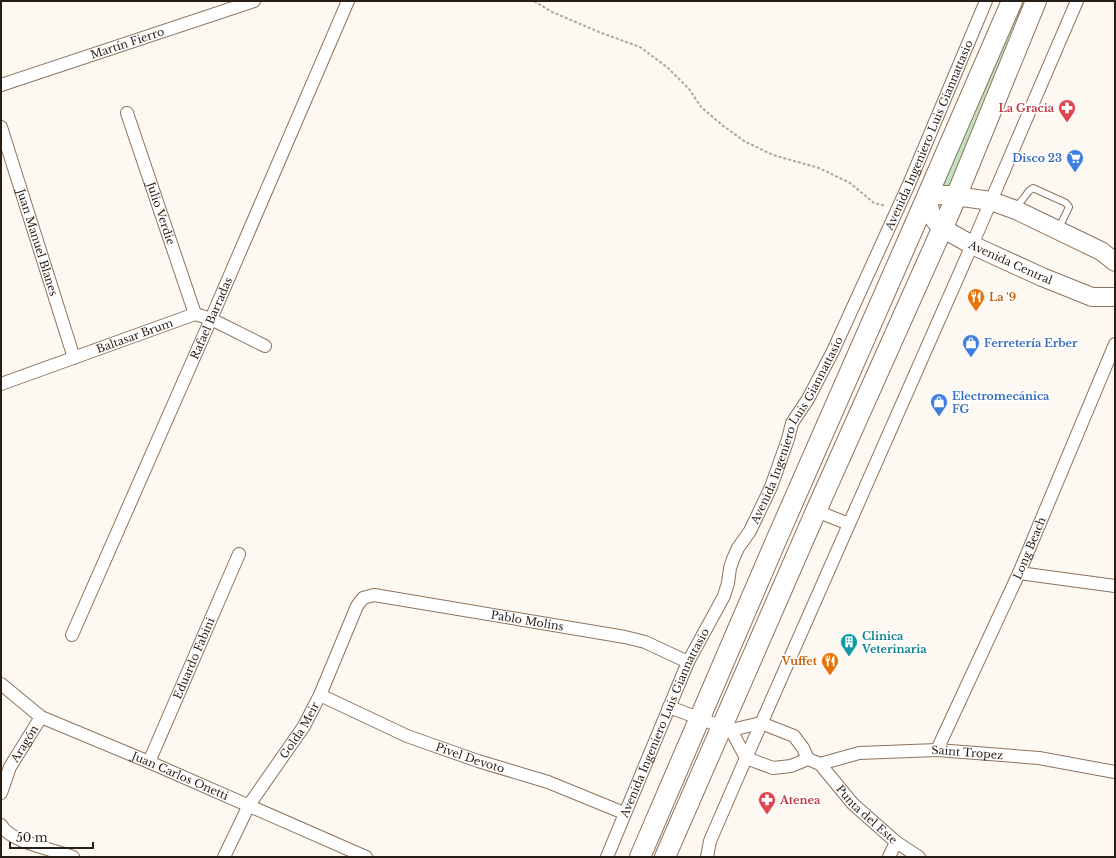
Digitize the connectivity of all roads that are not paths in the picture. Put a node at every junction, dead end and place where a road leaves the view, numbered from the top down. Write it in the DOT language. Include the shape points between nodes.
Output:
graph roads {
  1 [pos="254,1"];
  2 [pos="348,1"];
  3 [pos="986,1"];
  4 [pos="1012,1"];
  5 [pos="1036,1"];
  6 [pos="1077,1"];
  7 [pos="1,85"];
  8 [pos="127,113"];
  9 [pos="1,127"];
  10 [pos="909,184"];
  11 [pos="956,196"];
  12 [pos="926,198"];
  13 [pos="991,201"];
  14 [pos="1016,210"];
  15 [pos="942,228"];
  16 [pos="1058,230"];
  17 [pos="972,245"];
  18 [pos="1115,262"];
  19 [pos="1115,297"];
  20 [pos="196,314"];
  21 [pos="211,320"];
  22 [pos="1115,344"];
  23 [pos="265,346"];
  24 [pos="74,358"];
  25 [pos="1,384"];
  26 [pos="816,510"];
  27 [pos="849,524"];
  28 [pos="240,554"];
  29 [pos="1019,573"];
  30 [pos="1115,586"];
  31 [pos="363,598"];
  32 [pos="72,636"];
  33 [pos="688,662"];
  34 [pos="1,684"];
  35 [pos="320,695"];
  36 [pos="669,707"];
  37 [pos="41,717"];
  38 [pos="700,718"];
  39 [pos="761,723"];
  40 [pos="727,729"];
  41 [pos="937,750"];
  42 [pos="746,758"];
  43 [pos="808,759"];
  44 [pos="149,762"];
  45 [pos="820,764"];
  46 [pos="5,765"];
  47 [pos="1115,772"];
  48 [pos="1,793"];
  49 [pos="249,805"];
  50 [pos="624,813"];
  51 [pos="1,825"];
  52 [pos="896,842"];
  53 [pos="73,857"];
  54 [pos="224,857"];
  55 [pos="366,857"];
  56 [pos="606,857"];
  57 [pos="640,857"];
  58 [pos="665,857"];
  59 [pos="707,857"];
  60 [pos="889,857"];
  61 [pos="918,857"];
  1 -- 7 [label="street, Martín Fierro"];
  2 -- 21 [label="street, Rafael Barradas"];
  3 -- 10 [label="street, Avenida Ingeniero Luis Giannattasio"];
  4 -- 12 [label="main road, Avenida Ingeniero Luis Giannattasio"];
  5 -- 11 [label="main road"];
  6 -- 13 [label="street"];
  8 -- 20 [label="street, Julio Verdie"];
  9 -- 24 [label="street, Juan Manuel Blanes"];
  10 -- 12 [label="street"];
  10 -- 33 [label="street, Avenida Ingeniero Luis Giannattasio" via="833,351 808,399 792,423 771,487 733,559 724,596"];
  11 -- 12 [label="street" via="940,195"];
  11 -- 13 [label="street"];
  11 -- 15 [label="main road"];
  12 -- 15 [label="street, Avenida Central" via="932,216"];
  12 -- 38 [label="main road, Avenida Ingeniero Luis Giannattasio"];
  13 -- 14 [label="street"];
  13 -- 17 [label="street"];
  14 -- 16 [label="street"];
  14 -- 16 [label="lane" via="1033,188 1066,203 1069,207"];
  15 -- 17 [label="street, Avenida Central"];
  15 -- 26 [label="main road"];
  16 -- 18 [label="street" via="1100,251"];
  17 -- 19 [label="street, Avenida Central" via="1092,297"];
  17 -- 27 [label="street"];
  20 -- 21 [label="street"];
  20 -- 24 [label="street, Baltasar Brum"];
  21 -- 23 [label="street"];
  21 -- 32 [label="street, Rafael Barradas"];
  22 -- 29 [label="street, Long Beach"];
  24 -- 25 [label="street, Baltasar Brum"];
  26 -- 27 [label="street"];
  26 -- 40 [label="main road"];
  27 -- 39 [label="street"];
  28 -- 44 [label="street, Eduardo Fabini"];
  29 -- 30 [label="street"];
  29 -- 41 [label="street, Long Beach"];
  31 -- 33 [label="street, Pablo Molins" via="374,595 611,634 645,642"];
  31 -- 35 [label="street, Golda Meir" via="357,606"];
  33 -- 36 [label="street, Avenida Ingeniero Luis Giannattasio"];
  34 -- 37 [label="street, Juan Carlos Onetti"];
  35 -- 49 [label="street, Golda Meir" via="304,726"];
  35 -- 50 [label="street, Pivel Devoto" via="407,736 548,782"];
  36 -- 38 [label="street"];
  36 -- 50 [label="street, Avenida Ingeniero Luis Giannattasio"];
  37 -- 44 [label="street, Juan Carlos Onetti"];
  37 -- 46 [label="street, Aragón"];
  38 -- 40 [label="street"];
  38 -- 57 [label="main road, Avenida Ingeniero Luis Giannattasio"];
  39 -- 40 [label="street"];
  39 -- 42 [label="street"];
  39 -- 43 [label="street" via="794,736"];
  40 -- 42 [label="street"];
  40 -- 58 [label="main road"];
  41 -- 45 [label="street, Saint Tropez" via="859,753"];
  41 -- 47 [label="street, Saint Tropez" via="1039,758"];
  42 -- 43 [label="street" via="773,768 791,766"];
  42 -- 59 [label="street" via="710,841"];
  43 -- 45 [label="street"];
  44 -- 49 [label="street, Juan Carlos Onetti"];
  45 -- 52 [label="street, Punta del Este" via="853,804"];
  46 -- 48 [label="street, Aragón"];
  49 -- 54 [label="street, Golda Meir"];
  49 -- 55 [label="street, Juan Carlos Onetti"];
  50 -- 56 [label="street, Avenida Ingeniero Luis Giannattasio"];
  51 -- 53 [label="street" via="11,835"];
  52 -- 60 [label="street"];
  52 -- 61 [label="street, Punta del Este"];
}
